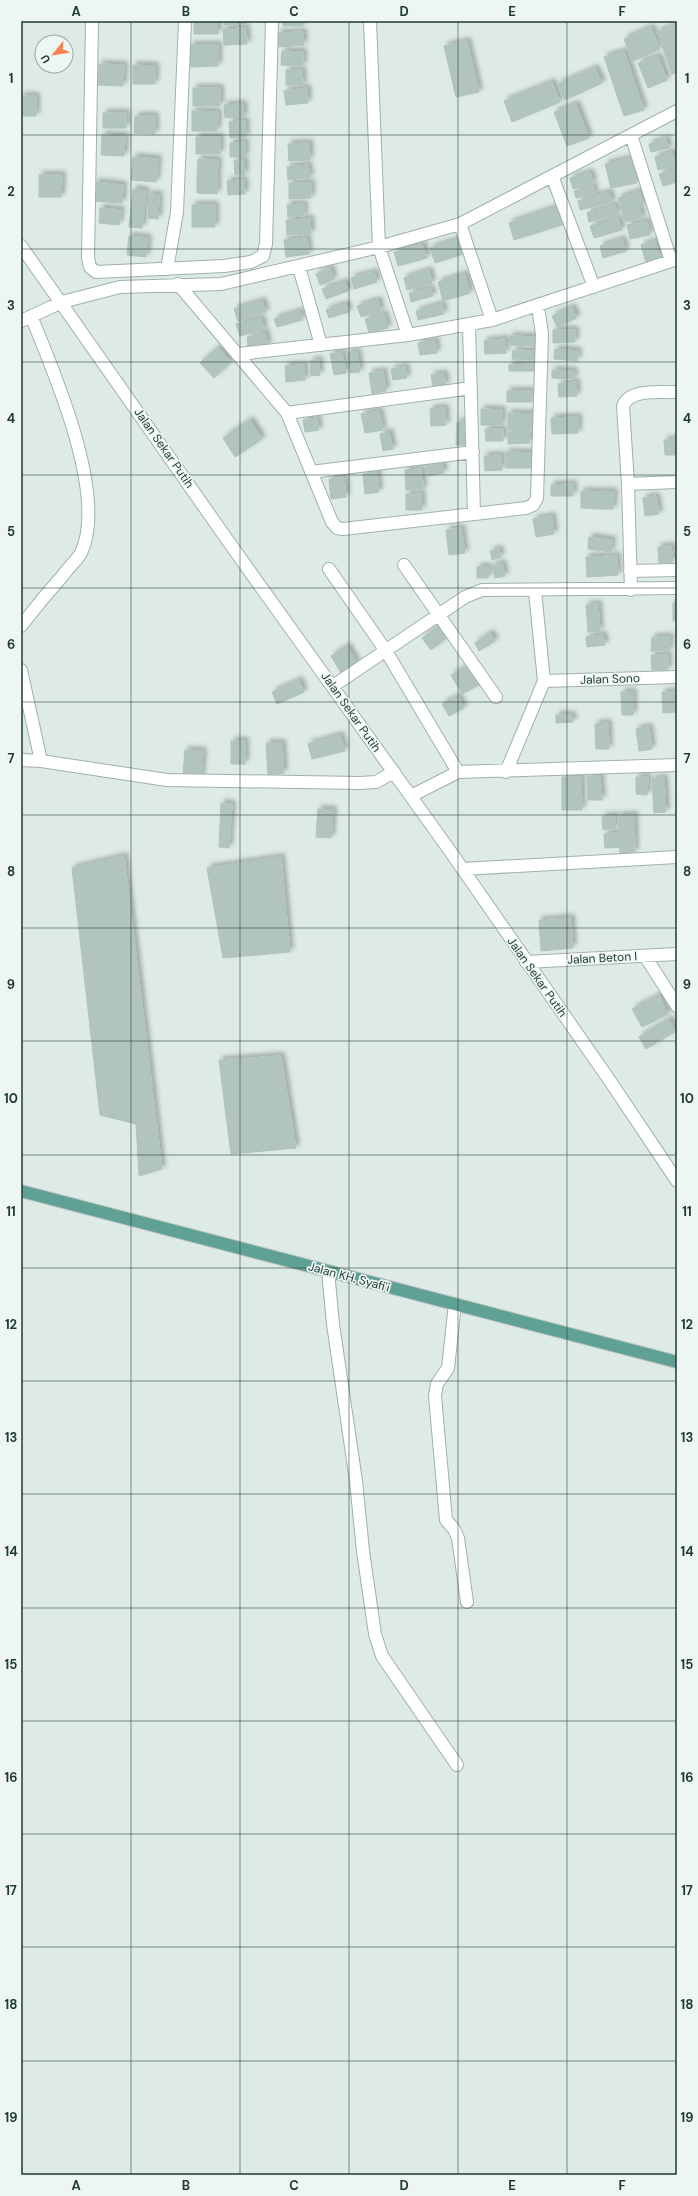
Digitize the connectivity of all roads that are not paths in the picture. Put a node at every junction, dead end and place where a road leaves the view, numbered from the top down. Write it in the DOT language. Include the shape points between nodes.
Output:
graph roads {
  1 [pos="92,21"];
  2 [pos="184,21"];
  3 [pos="272,21"];
  4 [pos="370,21"];
  5 [pos="677,111"];
  6 [pos="631,135"];
  7 [pos="552,176"];
  8 [pos="460,224"];
  9 [pos="21,246"];
  10 [pos="379,247"];
  11 [pos="674,260"];
  12 [pos="299,267"];
  13 [pos="167,269"];
  14 [pos="178,284"];
  15 [pos="594,287"];
  16 [pos="62,302"];
  17 [pos="538,307"];
  18 [pos="26,318"];
  19 [pos="492,320"];
  20 [pos="469,325"];
  21 [pos="408,336"];
  22 [pos="321,345"];
  23 [pos="239,354"];
  24 [pos="471,388"];
  25 [pos="677,392"];
  26 [pos="287,413"];
  27 [pos="472,452"];
  28 [pos="312,472"];
  29 [pos="677,482"];
  30 [pos="628,484"];
  31 [pos="474,513"];
  32 [pos="404,565"];
  33 [pos="329,569"];
  34 [pos="677,570"];
  35 [pos="630,571"];
  36 [pos="677,588"];
  37 [pos="631,590"];
  38 [pos="535,591"];
  39 [pos="440,616"];
  40 [pos="21,626"];
  41 [pos="386,651"];
  42 [pos="21,670"];
  43 [pos="677,677"];
  44 [pos="544,681"];
  45 [pos="333,686"];
  46 [pos="496,696"];
  47 [pos="21,760"];
  48 [pos="41,761"];
  49 [pos="677,765"];
  50 [pos="504,771"];
  51 [pos="394,772"];
  52 [pos="458,772"];
  53 [pos="411,796"];
  54 [pos="677,857"];
  55 [pos="463,869"];
  56 [pos="677,954"];
  57 [pos="645,956"];
  58 [pos="526,962"];
  59 [pos="677,1006"];
  60 [pos="677,1182"];
  61 [pos="21,1191"];
  62 [pos="328,1271"];
  63 [pos="455,1304"];
  64 [pos="677,1362"];
  65 [pos="467,1602"];
  66 [pos="457,1765"];
  1 -- 13 [label="street" via="88,258 90,267 96,272"];
  2 -- 13 [label="street" via="176,212"];
  3 -- 13 [label="street" via="266,244 263,256 251,262 224,266"];
  4 -- 10 [label="street"];
  5 -- 6 [label="street"];
  6 -- 7 [label="street"];
  6 -- 11 [label="street"];
  7 -- 8 [label="street"];
  7 -- 15 [label="street"];
  8 -- 10 [label="street"];
  8 -- 19 [label="street"];
  9 -- 16 [label="street, Jalan Sekar Putih"];
  10 -- 12 [label="street"];
  10 -- 21 [label="street"];
  11 -- 15 [label="street"];
  12 -- 14 [label="street" via="221,284"];
  12 -- 22 [label="street"];
  14 -- 16 [label="street" via="120,287"];
  14 -- 23 [label="street"];
  15 -- 17 [label="street"];
  16 -- 18 [label="street"];
  16 -- 45 [label="street, Jalan Sekar Putih" via="67,313"];
  17 -- 19 [label="street"];
  17 -- 31 [label="street" via="542,334 538,498 534,505 526,508"];
  18 -- 40 [label="street" via="60,387 86,478 90,509 81,553"];
  19 -- 20 [label="street"];
  20 -- 21 [label="street"];
  20 -- 24 [label="street"];
  21 -- 22 [label="street"];
  22 -- 23 [label="street"];
  23 -- 26 [label="street"];
  24 -- 26 [label="street"];
  24 -- 27 [label="street"];
  25 -- 30 [label="street" via="633,394 626,399 623,406"];
  26 -- 28 [label="street"];
  27 -- 28 [label="street"];
  27 -- 31 [label="street"];
  28 -- 31 [label="street" via="337,528"];
  29 -- 30 [label="street"];
  30 -- 35 [label="street"];
  32 -- 39 [label="street"];
  33 -- 41 [label="street"];
  34 -- 35 [label="street"];
  35 -- 37 [label="street"];
  36 -- 37 [label="street"];
  37 -- 38 [label="street"];
  38 -- 39 [label="street" via="482,590 465,597"];
  38 -- 44 [label="street"];
  39 -- 41 [label="street"];
  39 -- 46 [label="street"];
  41 -- 45 [label="street"];
  41 -- 52 [label="street"];
  42 -- 48 [label="street"];
  43 -- 44 [label="street, Jalan Sono"];
  44 -- 50 [label="street"];
  45 -- 51 [label="street, Jalan Sekar Putih"];
  47 -- 48 [label="street"];
  48 -- 51 [label="street" via="167,780 360,783 376,782"];
  49 -- 50 [label="street"];
  50 -- 52 [label="street"];
  51 -- 53 [label="street, Jalan Sekar Putih"];
  52 -- 53 [label="street"];
  53 -- 55 [label="street, Jalan Sekar Putih"];
  54 -- 55 [label="street"];
  55 -- 58 [label="street, Jalan Sekar Putih"];
  56 -- 57 [label="street, Jalan Beton I"];
  57 -- 58 [label="street, Jalan Beton I"];
  57 -- 59 [label="street"];
  58 -- 60 [label="street, Jalan Sekar Putih"];
  61 -- 62 [label="main road, Jalan KH. Syafi'i"];
  62 -- 63 [label="main road, Jalan KH. Syafi'i"];
  62 -- 66 [label="street" via="375,1634 382,1656"];
  63 -- 64 [label="main road, Jalan KH. Syafi'i"];
  63 -- 65 [label="street" via="448,1368 437,1384 434,1396 446,1520 458,1538"];
}
